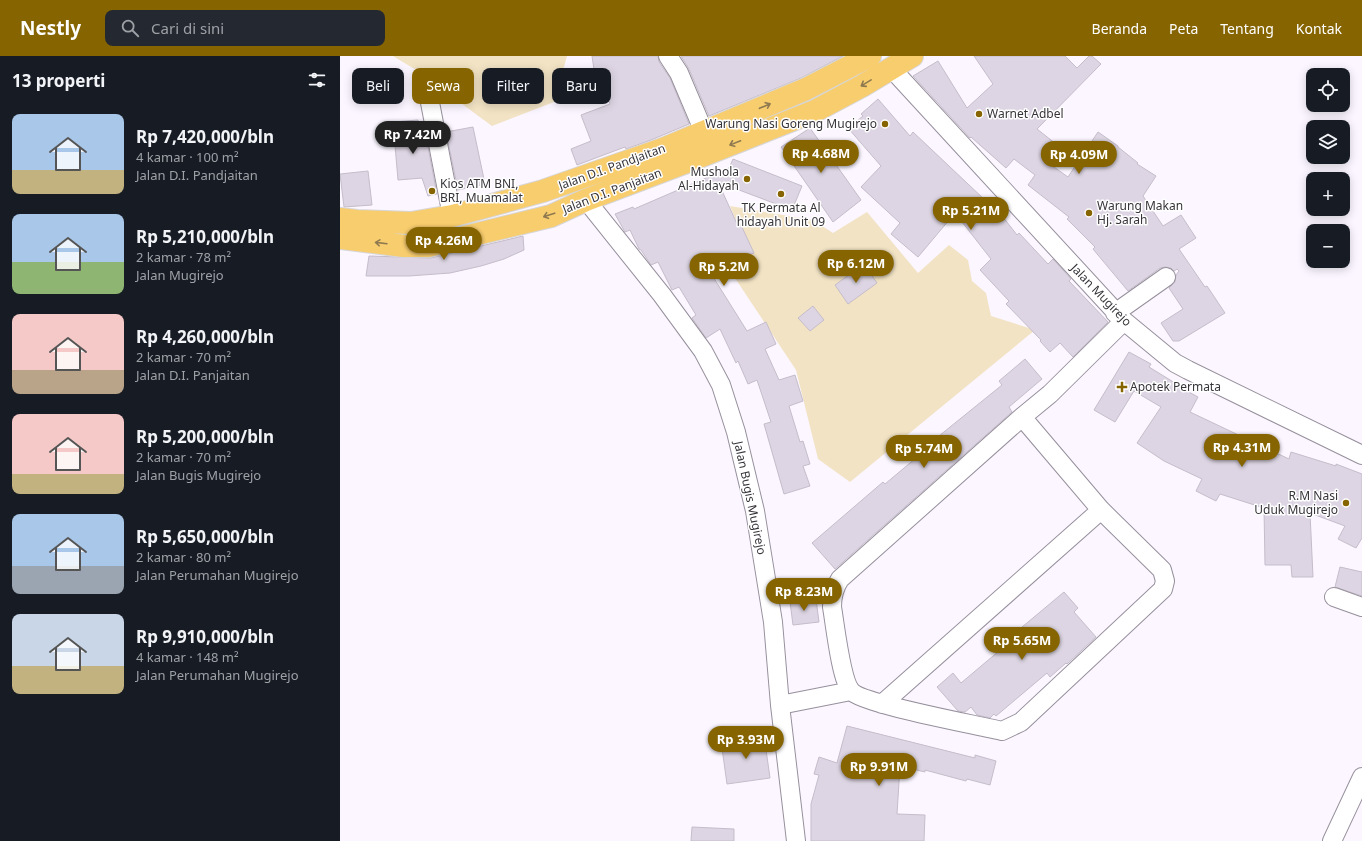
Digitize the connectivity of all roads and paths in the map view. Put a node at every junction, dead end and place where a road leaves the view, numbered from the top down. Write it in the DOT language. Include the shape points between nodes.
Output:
graph roads {
  1 [pos="668,56"];
  2 [pos="870,56"];
  3 [pos="912,56"];
  4 [pos="886,62"];
  5 [pos="430,104"];
  6 [pos="704,132"];
  7 [pos="586,200"];
  8 [pos="452,216"];
  9 [pos="340,219"];
  10 [pos="340,238"];
  11 [pos="1166,277"];
  12 [pos="1119,317"];
  13 [pos="1022,417"];
  14 [pos="1362,455"];
  15 [pos="1101,510"];
  16 [pos="1334,597"];
  17 [pos="1362,607"];
  18 [pos="851,691"];
  19 [pos="882,704"];
  20 [pos="780,705"];
  21 [pos="1362,777"];
  22 [pos="796,841"];
  23 [pos="1332,841"];
  1 -- 6 [label="street" via="679,73"];
  6 -- 2 [label="highway, Jalan D.I. Pandjaitan, one-way" via="806,89"];
  3 -- 4 [label="highway, Jalan D.I. Panjaitan"];
  4 -- 7 [label="highway, Jalan D.I. Panjaitan, one-way" via="862,86 815,111"];
  4 -- 12 [label="street, Jalan Mugirejo"];
  5 -- 8 [label="street"];
  6 -- 8 [label="highway, Jalan D.I. Pandjaitan" via="543,191"];
  7 -- 10 [label="highway, Jalan D.I. Panjaitan, one-way" via="551,216 428,246 404,246"];
  7 -- 20 [label="street, Jalan Bugis Mugirejo" via="662,295 699,346 721,385 736,432 755,511 773,622"];
  8 -- 9 [label="highway, Jalan D.I. Pandjaitan" via="411,223"];
  11 -- 12 [label="street"];
  12 -- 13 [label="street" via="1050,394"];
  12 -- 14 [label="street, Jalan Mugirejo" via="1175,363"];
  13 -- 15 [label="street"];
  13 -- 18 [label="street" via="840,579 832,597 832,608 845,675"];
  15 -- 19 [label="street"];
  15 -- 19 [label="street" via="1162,570 1165,581 1163,589 1021,722 1002,731"];
  16 -- 17 [label="street"];
  18 -- 19 [label="street"];
  18 -- 20 [label="street"];
  20 -- 22 [label="street, Jalan Bugis Mugirejo"];
  21 -- 23 [label="street"];
}
